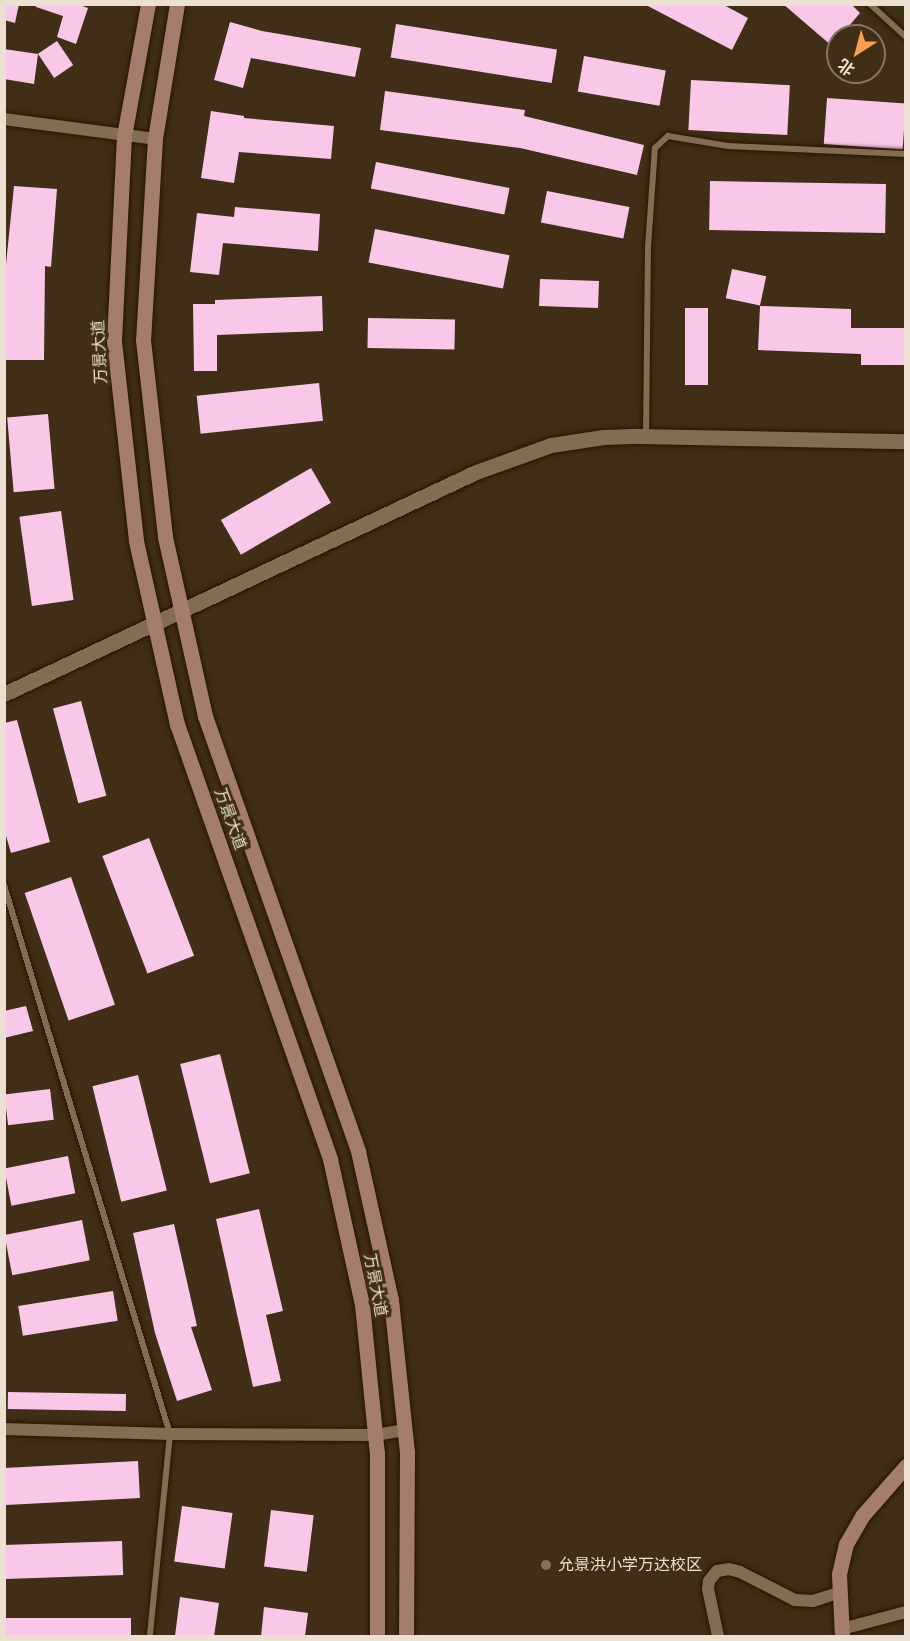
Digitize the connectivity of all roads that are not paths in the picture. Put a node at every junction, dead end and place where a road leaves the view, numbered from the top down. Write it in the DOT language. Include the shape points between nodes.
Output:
graph roads {
  1 [pos="148,4"];
  2 [pos="177,4"];
  3 [pos="870,4"];
  4 [pos="906,37"];
  5 [pos="4,119"];
  6 [pos="124,135"];
  7 [pos="155,139"];
  8 [pos="906,153"];
  9 [pos="646,436"];
  10 [pos="906,441"];
  11 [pos="183,611"];
  12 [pos="154,625"];
  13 [pos="4,694"];
  14 [pos="4,885"];
  15 [pos="4,1429"];
  16 [pos="404,1430"];
  17 [pos="170,1434"];
  18 [pos="376,1435"];
  19 [pos="906,1466"];
  20 [pos="840,1592"];
  21 [pos="906,1612"];
  22 [pos="842,1633"];
  23 [pos="150,1636"];
  24 [pos="377,1636"];
  25 [pos="406,1636"];
  26 [pos="718,1636"];
  1 -- 6 [label="main road, 万景大道"];
  2 -- 7 [label="main road, 万景大道"];
  3 -- 4 [label="lane"];
  5 -- 6 [label="street"];
  6 -- 7 [label="street"];
  6 -- 12 [label="main road, 万景大道" via="114,341 136,542"];
  7 -- 11 [label="main road, 万景大道" via="143,340 165,537"];
  8 -- 9 [label="lane" via="728,146 668,136 655,148 648,247"];
  9 -- 10 [label="street"];
  9 -- 11 [label="street" via="573,441 500,462"];
  11 -- 12 [label="street"];
  11 -- 16 [label="main road, 万景大道" via="205,716 358,1152 391,1300"];
  12 -- 13 [label="street"];
  12 -- 18 [label="main road, 万景大道" via="177,724 330,1159 362,1304"];
  14 -- 17 [label="lane"];
  15 -- 17 [label="street"];
  16 -- 18 [label="street"];
  16 -- 25 [label="main road, 万景大道"];
  17 -- 18 [label="street"];
  17 -- 23 [label="lane"];
  18 -- 24 [label="main road, 万景大道"];
  19 -- 20 [label="main road" via="862,1516 846,1544 839,1574"];
  20 -- 22 [label="main road"];
  20 -- 26 [label="street" via="813,1601 795,1600 740,1572 717,1571 708,1588"];
  21 -- 22 [label="street"];
}
